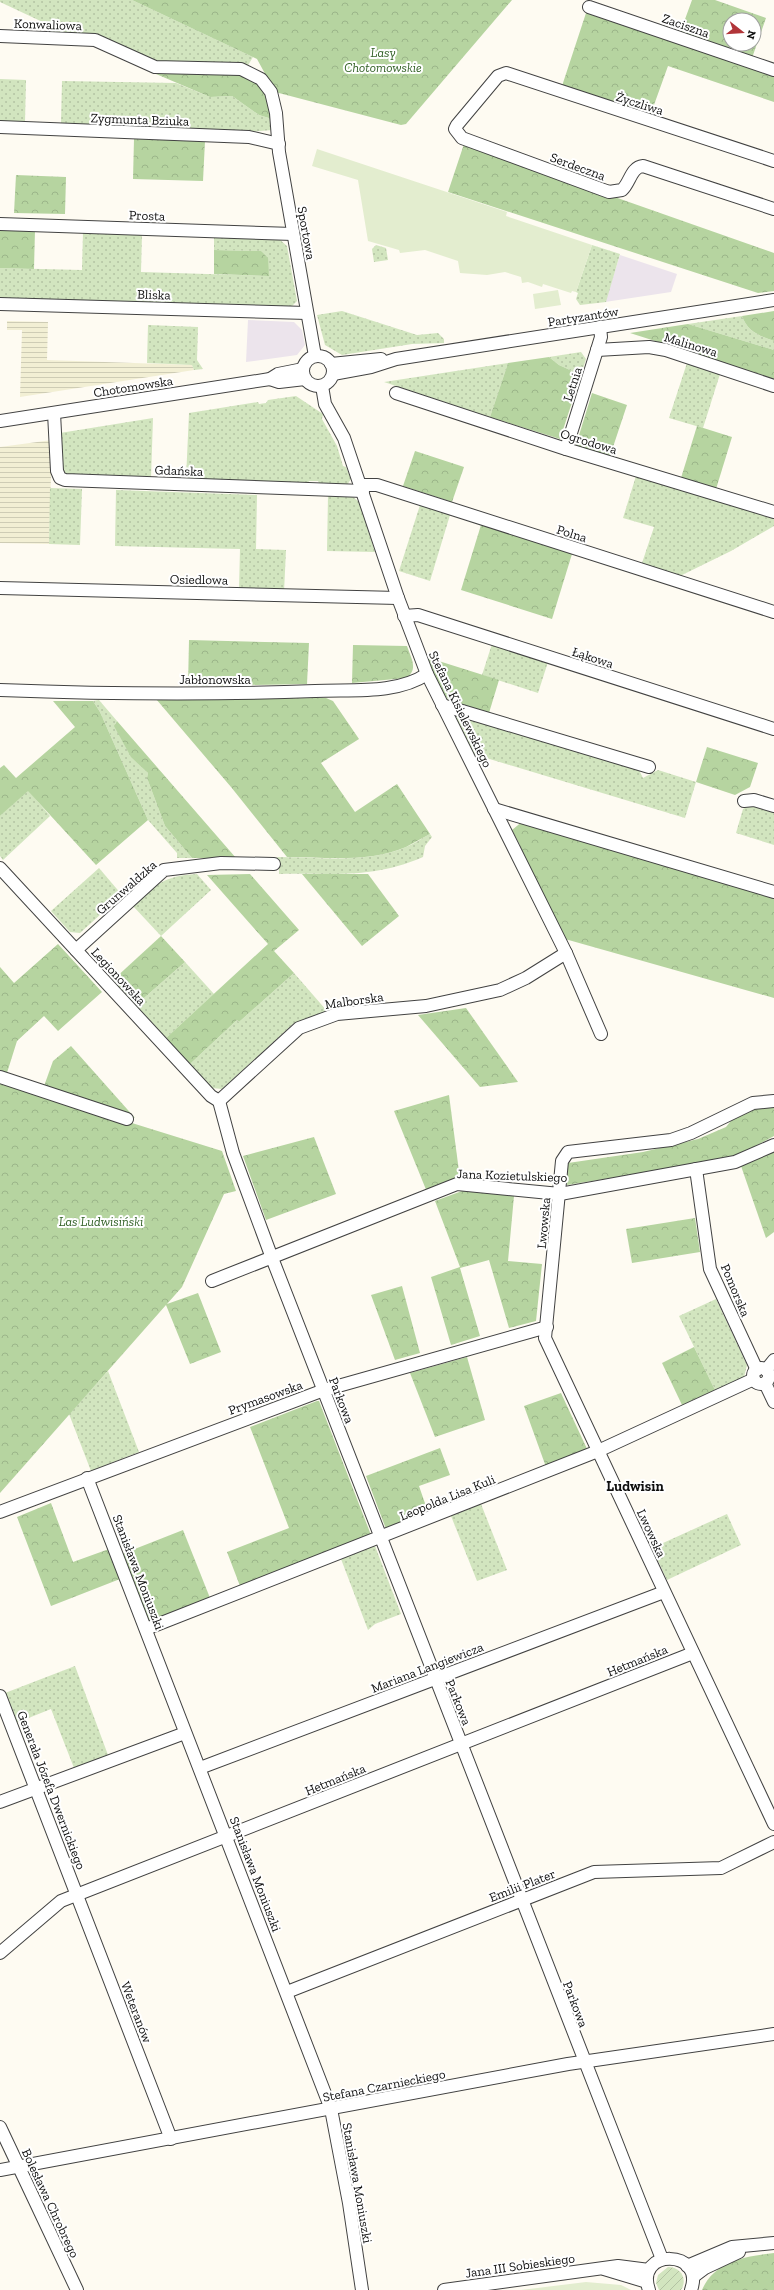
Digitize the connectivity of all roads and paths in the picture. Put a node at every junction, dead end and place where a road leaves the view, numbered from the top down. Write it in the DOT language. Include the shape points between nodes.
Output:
graph roads {
  1 [pos="589,7"];
  2 [pos="0,36"];
  3 [pos="95,40"];
  4 [pos="774,70"];
  5 [pos="498,76"];
  6 [pos="0,127"];
  7 [pos="279,144"];
  8 [pos="774,161"];
  9 [pos="774,209"];
  10 [pos="0,224"];
  11 [pos="292,234"];
  12 [pos="774,300"];
  13 [pos="0,304"];
  14 [pos="307,313"];
  15 [pos="600,327"];
  16 [pos="598,350"];
  17 [pos="315,356"];
  18 [pos="332,369"];
  19 [pos="304,374"];
  20 [pos="322,386"];
  21 [pos="774,386"];
  22 [pos="396,393"];
  23 [pos="54,413"];
  24 [pos="0,421"];
  25 [pos="566,449"];
  26 [pos="362,488"];
  27 [pos="774,512"];
  28 [pos="0,588"];
  29 [pos="398,598"];
  30 [pos="774,612"];
  31 [pos="404,616"];
  32 [pos="427,674"];
  33 [pos="0,690"];
  34 [pos="442,705"];
  35 [pos="774,729"];
  36 [pos="649,767"];
  37 [pos="744,801"];
  38 [pos="774,806"];
  39 [pos="494,809"];
  40 [pos="274,864"];
  41 [pos="0,868"];
  42 [pos="774,892"];
  43 [pos="76,950"];
  44 [pos="566,953"];
  45 [pos="601,1034"];
  46 [pos="0,1077"];
  47 [pos="219,1101"];
  48 [pos="774,1101"];
  49 [pos="127,1119"];
  50 [pos="774,1145"];
  51 [pos="569,1151"];
  52 [pos="696,1169"];
  53 [pos="560,1194"];
  54 [pos="272,1258"];
  55 [pos="212,1281"];
  56 [pos="547,1327"];
  57 [pos="774,1360"];
  58 [pos="764,1376"];
  59 [pos="324,1390"];
  60 [pos="774,1402"];
  61 [pos="598,1451"];
  62 [pos="88,1478"];
  63 [pos="0,1512"];
  64 [pos="381,1538"];
  65 [pos="664,1592"];
  66 [pos="146,1629"];
  67 [pos="694,1653"];
  68 [pos="435,1679"];
  69 [pos="0,1696"];
  70 [pos="186,1733"];
  71 [pos="461,1745"];
  72 [pos="200,1768"];
  73 [pos="36,1788"];
  74 [pos="0,1802"];
  75 [pos="774,1824"];
  76 [pos="226,1837"];
  77 [pos="774,1842"];
  78 [pos="77,1895"];
  79 [pos="522,1900"];
  80 [pos="0,1953"];
  81 [pos="287,1992"];
  82 [pos="774,2034"];
  83 [pos="584,2061"];
  84 [pos="331,2109"];
  85 [pos="0,2127"];
  86 [pos="171,2139"];
  87 [pos="19,2167"];
  88 [pos="0,2170"];
  89 [pos="774,2243"];
  90 [pos="751,2246"];
  91 [pos="662,2259"];
  92 [pos="687,2266"];
  93 [pos="693,2277"];
  94 [pos="649,2281"];
  95 [pos="77,2290"];
  96 [pos="362,2290"];
  97 [pos="444,2290"];
  98 [pos="691,2290"];
  1 -- 4 [label="street, Zaciszna"];
  2 -- 3 [label="street, Konwaliowa"];
  3 -- 7 [label="street, Sportowa" via="160,68 223,68 247,71 258,76 268,87 276,113"];
  5 -- 8 [label="street, Życzliwa" via="507,74"];
  5 -- 9 [label="street, Serdeczna" via="457,125 456,132 462,138 609,192 622,190 638,166 643,166"];
  6 -- 7 [label="street, Zygmunta Bziuka" via="249,137"];
  7 -- 11 [label="street, Sportowa"];
  10 -- 11 [label="street, Prosta"];
  11 -- 14 [label="street, Sportowa"];
  12 -- 15 [label="street, Partyzantów"];
  13 -- 14 [label="street, Bliska"];
  14 -- 17 [label="street, Sportowa"];
  15 -- 16 [label="street, Letnia"];
  15 -- 18 [label="street, Partyzantów" via="396,359 371,367"];
  16 -- 21 [label="street, Malinowa" via="649,347 666,350"];
  16 -- 25 [label="street, Letnia"];
  17 -- 18 [label="street" via="322,356"];
  17 -- 19 [label="street" via="306,361"];
  18 -- 20 [label="street" via="329,382"];
  19 -- 20 [label="street" via="313,386"];
  19 -- 23 [label="street, Chotomowska" via="279,382 270,379"];
  20 -- 26 [label="street, Stefana Kisielewskiego" via="325,404 344,438"];
  22 -- 25 [label="street, Ogrodowa"];
  23 -- 24 [label="street, Chotomowska"];
  23 -- 26 [label="street, Gdańska" via="57,471 60,478 65,480"];
  25 -- 27 [label="street, Ogrodowa"];
  26 -- 29 [label="street, Stefana Kisielewskiego"];
  26 -- 30 [label="street, Polna" via="377,486"];
  28 -- 29 [label="street, Osiedlowa"];
  29 -- 31 [label="street, Stefana Kisielewskiego"];
  31 -- 32 [label="street, Stefana Kisielewskiego"];
  31 -- 35 [label="street, Łąkowa" via="418,615"];
  32 -- 33 [label="street, Jabłonowska" via="405,685 277,692 93,693"];
  32 -- 34 [label="street, Stefana Kisielewskiego"];
  34 -- 36 [label="street"];
  34 -- 39 [label="street, Stefana Kisielewskiego"];
  37 -- 38 [label="street" via="754,800"];
  39 -- 42 [label="street"];
  39 -- 44 [label="street, Stefana Kisielewskiego"];
  40 -- 43 [label="street, Grunwaldzka" via="221,863 164,870"];
  41 -- 43 [label="street, Legionowska"];
  43 -- 47 [label="street, Legionowska" via="211,1096"];
  44 -- 45 [label="street, Stefana Kisielewskiego"];
  44 -- 47 [label="street, Malborska" via="526,978 500,990 426,1006 337,1014 299,1028"];
  46 -- 49 [label="street"];
  47 -- 54 [label="street, Parkowa" via="233,1153"];
  48 -- 51 [label="street, Jana Kozietulskiego" via="753,1103 672,1140"];
  50 -- 52 [label="street, Jana Kozietulskiego" via="735,1162"];
  51 -- 53 [label="street, Lwowska" via="562,1161"];
  52 -- 53 [label="street, Jana Kozietulskiego"];
  52 -- 58 [label="street, Pomorska" via="710,1269"];
  53 -- 54 [label="street, Jana Kozietulskiego" via="457,1184"];
  53 -- 56 [label="street, Lwowska"];
  54 -- 55 [label="street, Jana Kozietulskiego"];
  54 -- 59 [label="street, Parkowa"];
  56 -- 59 [label="street, Prymasowska"];
  56 -- 61 [label="street, Lwowska" via="546,1338"];
  57 -- 58 [label="street"];
  58 -- 60 [label="street, Pomorska"];
  58 -- 61 [label="street, Leopolda Lisa Kuli"];
  59 -- 62 [label="street, Prymasowska"];
  59 -- 64 [label="street, Parkowa"];
  61 -- 64 [label="street, Leopolda Lisa Kuli"];
  61 -- 65 [label="street, Lwowska"];
  62 -- 63 [label="street, Prymasowska"];
  62 -- 66 [label="street, Stanisława Moniuszki"];
  64 -- 66 [label="street, Leopolda Lisa Kuli"];
  64 -- 68 [label="street, Parkowa"];
  65 -- 67 [label="street, Lwowska"];
  65 -- 68 [label="street, Mariana Langiewicza"];
  66 -- 70 [label="street, Stanisława Moniuszki"];
  67 -- 71 [label="street, Hetmańska"];
  67 -- 75 [label="street, Lwowska"];
  68 -- 71 [label="street, Parkowa"];
  68 -- 72 [label="street, Mariana Langiewicza"];
  69 -- 73 [label="street, Generała Józefa Dwernickiego"];
  70 -- 72 [label="street, Stanisława Moniuszki"];
  70 -- 73 [label="street"];
  71 -- 76 [label="street, Hetmańska"];
  71 -- 79 [label="street, Parkowa"];
  72 -- 76 [label="street, Stanisława Moniuszki"];
  73 -- 74 [label="street"];
  73 -- 78 [label="street, Generała Józefa Dwernickiego"];
  76 -- 78 [label="street, Hetmańska"];
  76 -- 81 [label="street, Stanisława Moniuszki"];
  77 -- 79 [label="street, Emilii Plater" via="721,1868 594,1872"];
  78 -- 80 [label="street, Hetmańska" via="61,1901"];
  78 -- 86 [label="street, Weteranów"];
  79 -- 81 [label="street, Emilii Plater"];
  79 -- 83 [label="street, Parkowa"];
  81 -- 84 [label="street, Stanisława Moniuszki"];
  82 -- 83 [label="street, Stefana Czarnieckiego"];
  83 -- 84 [label="street, Stefana Czarnieckiego"];
  83 -- 91 [label="street, Parkowa"];
  84 -- 86 [label="street, Stefana Czarnieckiego"];
  84 -- 96 [label="street, Stanisława Moniuszki"];
  85 -- 87 [label="street, Bolesława Chrobrego"];
  86 -- 87 [label="street, Stefana Czarnieckiego"];
  87 -- 88 [label="street, Stefana Czarnieckiego"];
  87 -- 95 [label="street, Bolesława Chrobrego"];
  89 -- 90 [label="street"];
  90 -- 92 [label="street" via="732,2247"];
  90 -- 93 [label="street" via="705,2268"];
  91 -- 92 [label="street" via="680,2260"];
  91 -- 94 [label="street" via="655,2263"];
  92 -- 93 [label="street"];
  93 -- 98 [label="street"];
  94 -- 97 [label="street, Jana III Sobieskiego" via="601,2268"];
}
